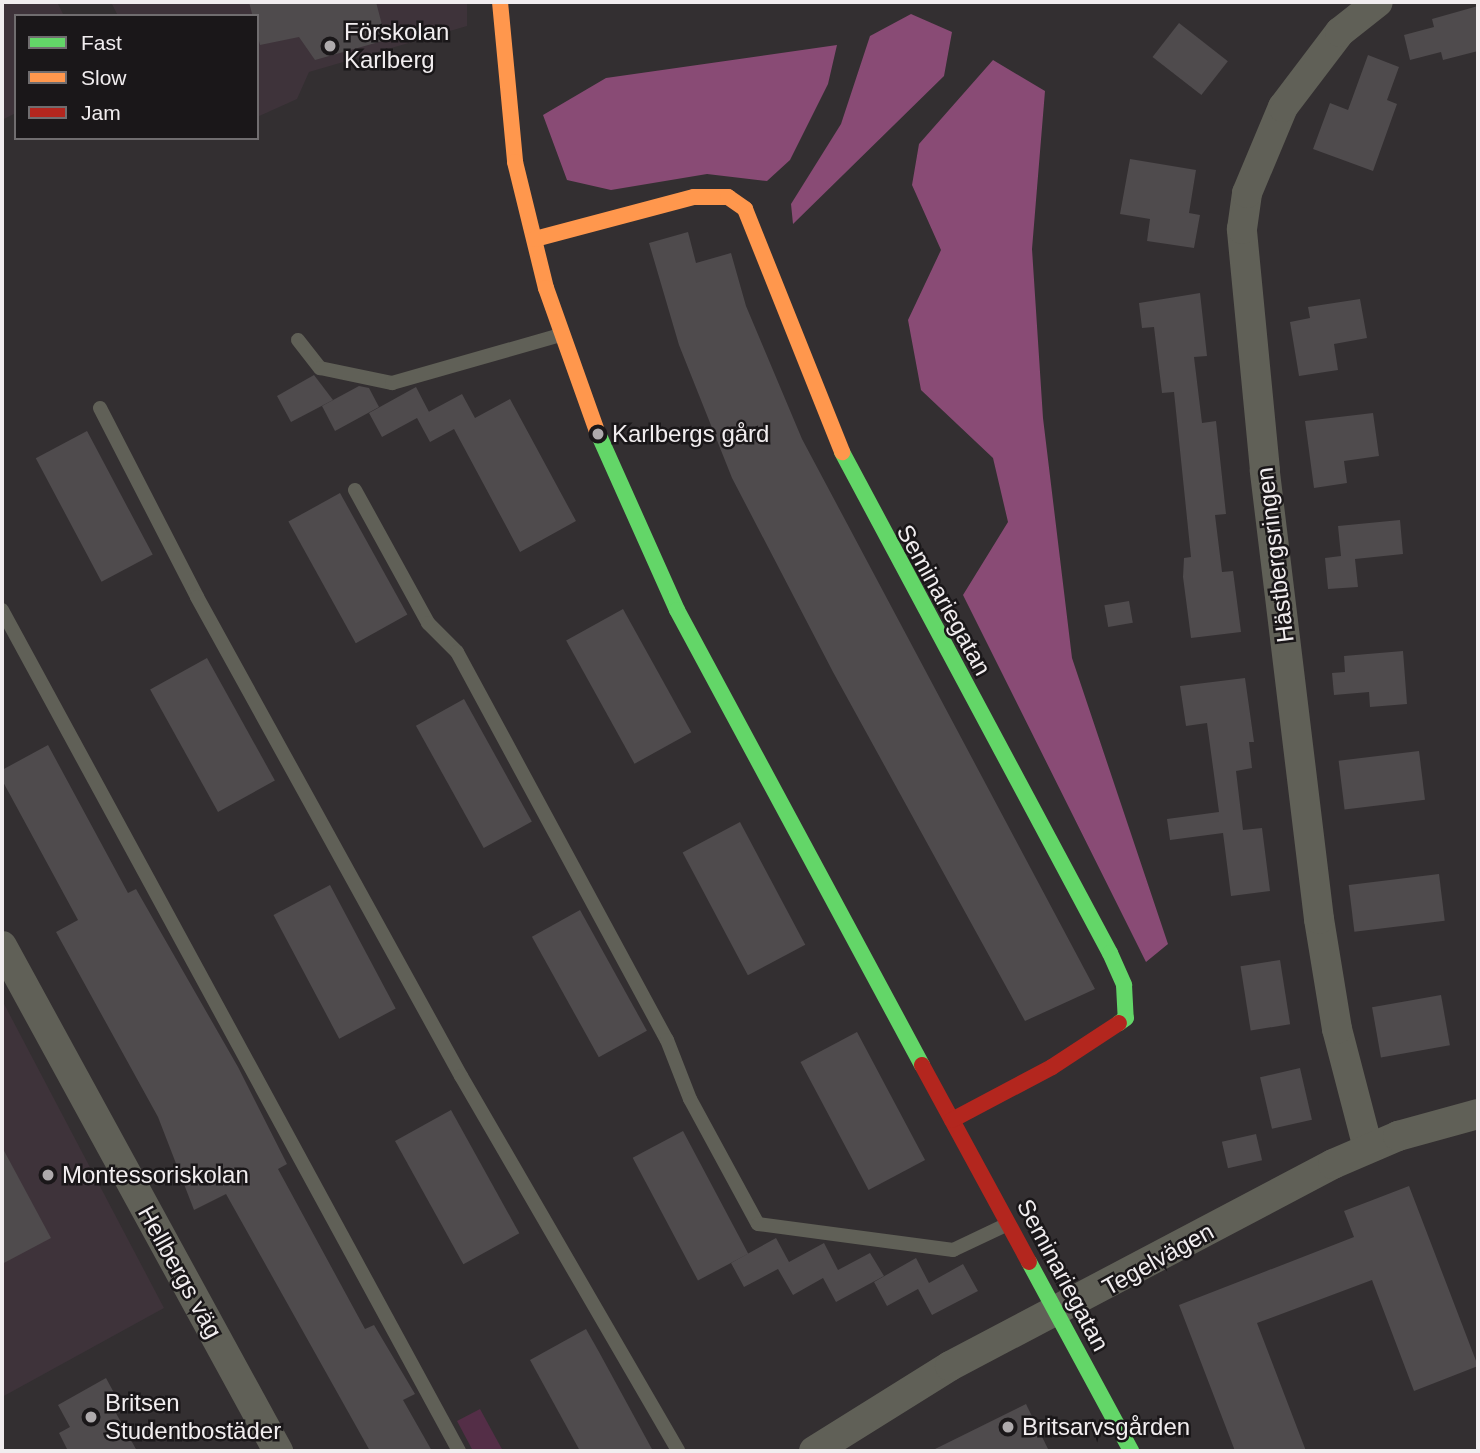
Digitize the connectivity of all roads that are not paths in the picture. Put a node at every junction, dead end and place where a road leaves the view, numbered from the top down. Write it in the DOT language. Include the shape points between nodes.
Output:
graph roads {
  1 [pos="500,2"];
  2 [pos="1378,2"];
  3 [pos="535,239"];
  4 [pos="562,335"];
  5 [pos="298,340"];
  6 [pos="100,408"];
  7 [pos="355,490"];
  8 [pos="2,610"];
  9 [pos="2,946"];
  10 [pos="1478,1114"];
  11 [pos="952,1120"];
  12 [pos="1368,1148"];
  13 [pos="1011,1223"];
  14 [pos="1059,1311"];
  15 [pos="278,1451"];
  16 [pos="459,1451"];
  17 [pos="678,1451"];
  18 [pos="814,1451"];
  19 [pos="1131,1451"];
  1 -- 3 [label="street, Seminariegatan" via="515,162"];
  2 -- 12 [label="street, Hästbergsringen" via="1340,32 1283,107 1247,193 1242,229 1265,470 1319,919 1337,1028"];
  3 -- 4 [label="street, Seminariegatan"];
  3 -- 11 [label="street, Seminariegatan" via="694,197 728,197 745,209 852,476 1110,953 1125,985 1126,1018 1052,1067"];
  4 -- 5 [label="lane" via="393,383 320,368"];
  4 -- 11 [label="street, Seminariegatan" via="651,559"];
  6 -- 17 [label="lane" via="197,597 461,1076"];
  7 -- 13 [label="lane" via="428,623 457,652 667,1040 690,1099 758,1224 953,1250"];
  8 -- 16 [label="lane"];
  9 -- 15 [label="street, Hellbergs väg"];
  10 -- 12 [label="street, Tegelvägen"];
  11 -- 13 [label="street, Seminariegatan"];
  12 -- 14 [label="street, Tegelvägen"];
  13 -- 14 [label="street, Seminariegatan"];
  14 -- 18 [label="street, Tegelvägen" via="950,1366"];
  14 -- 19 [label="street, Seminariegatan"];
}
